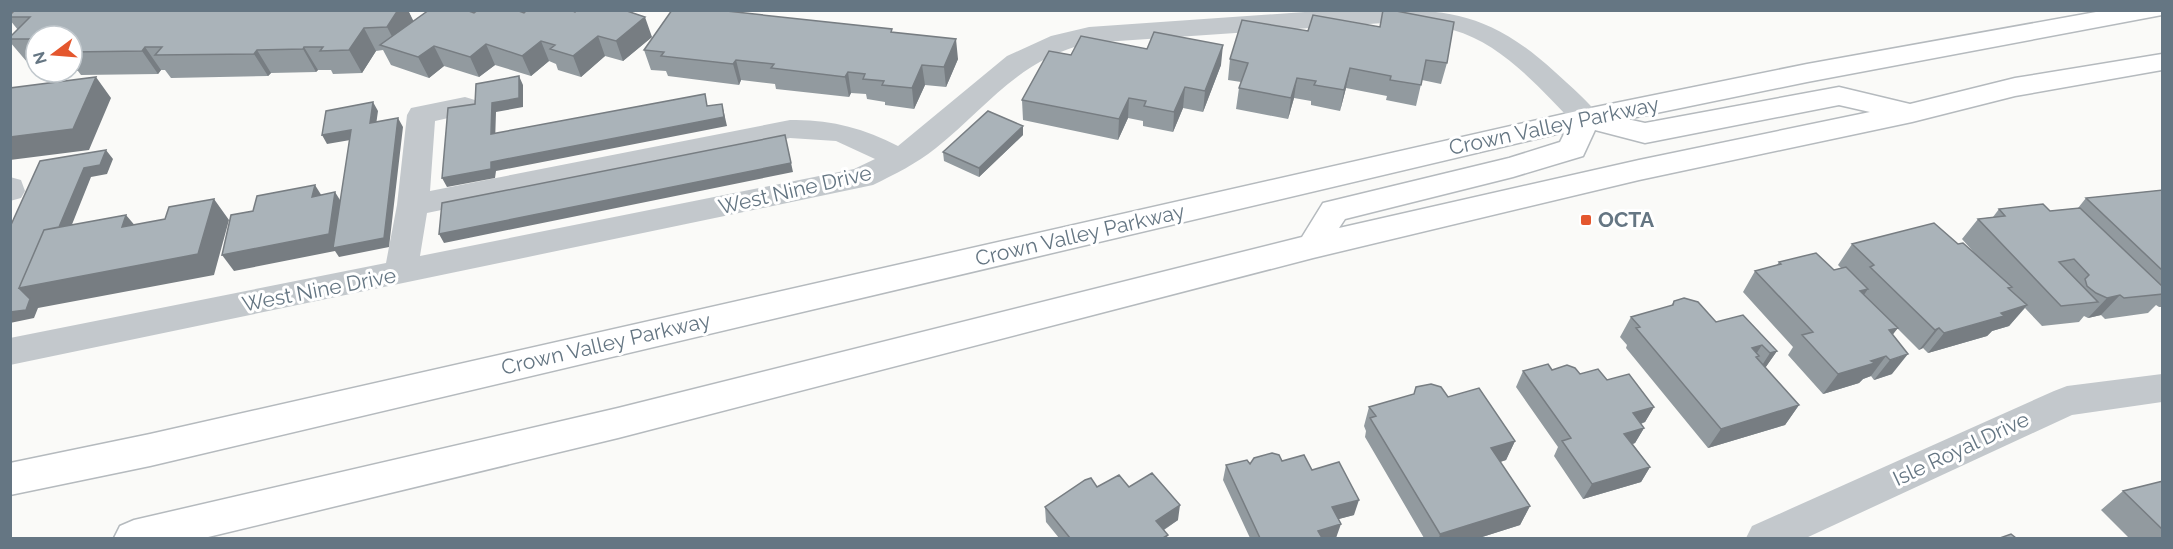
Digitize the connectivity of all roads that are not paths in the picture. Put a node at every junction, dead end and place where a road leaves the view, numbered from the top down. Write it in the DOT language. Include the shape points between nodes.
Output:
graph roads {
  1 [pos="2153,10"];
  2 [pos="2163,62"];
  3 [pos="465,106"];
  4 [pos="1912,113"];
  5 [pos="1586,118"];
  6 [pos="900,160"];
  7 [pos="412,206"];
  8 [pos="1313,246"];
  9 [pos="400,274"];
  10 [pos="10,352"];
  11 [pos="2163,388"];
  12 [pos="10,479"];
  13 [pos="134,538"];
  14 [pos="1767,538"];
  1 -- 5 [label="main road, Crown Valley Parkway"];
  2 -- 4 [label="main road" via="2015,87"];
  3 -- 7 [label="street" via="410,118"];
  4 -- 5 [label="main road" via="1839,96 1645,132"];
  4 -- 8 [label="main road" via="1639,170"];
  5 -- 6 [label="street, West Nine Drive" via="1523,58 1483,32 1443,19 1398,14 1064,39 1009,65 927,141"];
  5 -- 8 [label="main road" via="1572,149 1334,211"];
  5 -- 12 [label="main road, Crown Valley Parkway"];
  6 -- 7 [label="street" via="849,133 820,128 790,129"];
  6 -- 9 [label="street, West Nine Drive" via="862,178"];
  7 -- 9 [label="street"];
  8 -- 13 [label="main road" via="618,423"];
  9 -- 10 [label="street, West Nine Drive"];
  11 -- 14 [label="street, Isle Royal Drive" via="2067,401"];
}
